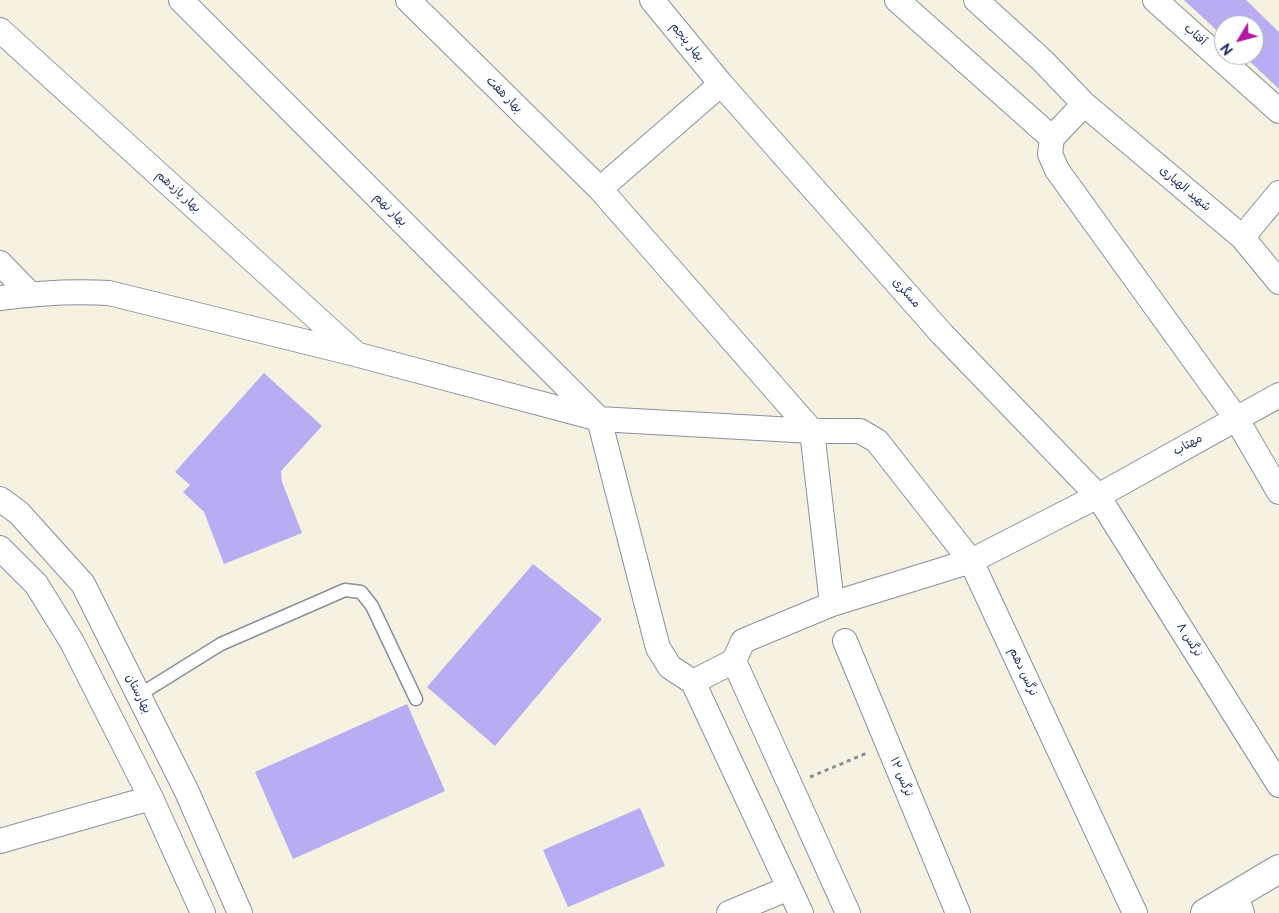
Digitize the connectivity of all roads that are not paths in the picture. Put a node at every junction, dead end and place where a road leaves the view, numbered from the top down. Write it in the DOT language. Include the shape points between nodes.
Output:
graph roads {
  1 [pos="181,0"];
  2 [pos="408,0"];
  3 [pos="652,0"];
  4 [pos="897,0"];
  5 [pos="976,0"];
  6 [pos="1155,0"];
  7 [pos="0,30"];
  8 [pos="722,84"];
  9 [pos="1084,104"];
  10 [pos="1279,110"];
  11 [pos="1052,138"];
  12 [pos="600,189"];
  13 [pos="1279,193"];
  14 [pos="1250,228"];
  15 [pos="0,264"];
  16 [pos="1279,282"];
  17 [pos="30,294"];
  18 [pos="0,298"];
  19 [pos="355,354"];
  20 [pos="1279,395"];
  21 [pos="1236,418"];
  22 [pos="599,420"];
  23 [pos="812,430"];
  24 [pos="1279,492"];
  25 [pos="1098,496"];
  26 [pos="0,499"];
  27 [pos="0,548"];
  28 [pos="971,561"];
  29 [pos="832,604"];
  30 [pos="845,641"];
  31 [pos="734,661"];
  32 [pos="693,682"];
  33 [pos="139,695"];
  34 [pos="416,699"];
  35 [pos="1279,785"];
  36 [pos="151,798"];
  37 [pos="0,841"];
  38 [pos="1279,868"];
  39 [pos="789,888"];
  40 [pos="1239,904"];
  41 [pos="203,913"];
  42 [pos="240,913"];
  43 [pos="729,913"];
  44 [pos="801,913"];
  45 [pos="848,913"];
  46 [pos="958,913"];
  47 [pos="1134,913"];
  48 [pos="1205,913"];
  1 -- 22 [label="street, بهار نهم"];
  2 -- 12 [label="street, بهار هفت"];
  3 -- 8 [label="street, بهار پنجم"];
  4 -- 11 [label="street"];
  5 -- 9 [label="street, شهید الهیاری"];
  6 -- 10 [label="street, آفتاب"];
  7 -- 19 [label="street, بهار یازدهم"];
  8 -- 12 [label="street"];
  8 -- 25 [label="street, مسگری" via="942,334"];
  9 -- 11 [label="street"];
  9 -- 16 [label="street, شهید الهیاری" via="1242,237"];
  11 -- 21 [label="street" via="1050,154 1057,170"];
  12 -- 23 [label="street, بهار هفت"];
  13 -- 14 [label="street"];
  15 -- 17 [label="street"];
  17 -- 18 [label="street, نرگس دهم"];
  17 -- 19 [label="street, نرگس دهم" via="109,293"];
  19 -- 22 [label="street, نرگس دهم"];
  20 -- 21 [label="street, مهتاب"];
  21 -- 24 [label="street"];
  21 -- 25 [label="street, مهتاب"];
  22 -- 23 [label="street, نرگس دهم"];
  22 -- 32 [label="street" via="658,648 670,667"];
  23 -- 28 [label="street, نرگس دهم" via="860,431 877,441"];
  23 -- 29 [label="street"];
  25 -- 28 [label="street"];
  25 -- 35 [label="street, نرگس ۸"];
  26 -- 33 [label="street, بهارستان" via="19,514 83,584"];
  27 -- 36 [label="street" via="36,584 72,642"];
  28 -- 29 [label="street"];
  28 -- 47 [label="street, نرگس دهم"];
  29 -- 31 [label="street" via="743,641"];
  30 -- 46 [label="street, نرگس ۱۲"];
  31 -- 32 [label="street"];
  31 -- 45 [label="street"];
  32 -- 39 [label="street"];
  33 -- 34 [label="lane" via="221,644 345,590 361,592 372,606"];
  33 -- 42 [label="street, بهارستان" via="187,792"];
  36 -- 37 [label="street"];
  36 -- 41 [label="street"];
  38 -- 40 [label="street"];
  39 -- 43 [label="street"];
  39 -- 44 [label="street"];
  40 -- 48 [label="street"];
}
